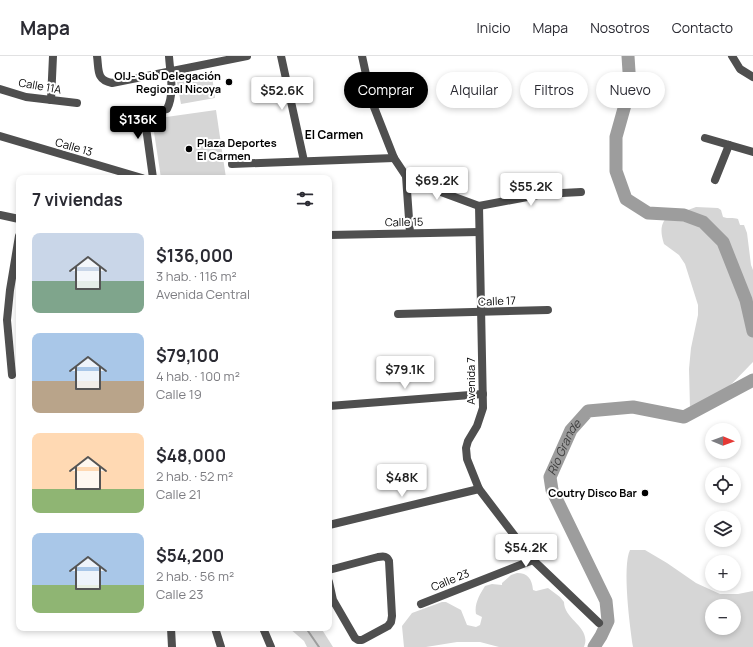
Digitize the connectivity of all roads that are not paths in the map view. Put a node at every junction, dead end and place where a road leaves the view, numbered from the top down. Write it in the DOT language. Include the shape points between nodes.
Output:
graph roads {
  1 [pos="53,56"];
  2 [pos="169,56"];
  3 [pos="247,56"];
  4 [pos="281,56"];
  5 [pos="362,56"];
  6 [pos="732,56"];
  7 [pos="95,57"];
  8 [pos="236,57"];
  9 [pos="170,70"];
  10 [pos="753,77"];
  11 [pos="0,89"];
  12 [pos="50,100"];
  13 [pos="77,103"];
  14 [pos="0,136"];
  15 [pos="705,138"];
  16 [pos="729,145"];
  17 [pos="753,152"];
  18 [pos="394,158"];
  19 [pos="304,161"];
  20 [pos="232,164"];
  21 [pos="132,175"];
  22 [pos="153,175"];
  23 [pos="406,176"];
  24 [pos="715,180"];
  25 [pos="581,192"];
  26 [pos="479,206"];
  27 [pos="0,215"];
  28 [pos="16,218"];
  29 [pos="478,232"];
  30 [pos="410,233"];
  31 [pos="332,235"];
  32 [pos="16,254"];
  33 [pos="10,290"];
  34 [pos="16,291"];
  35 [pos="548,310"];
  36 [pos="481,312"];
  37 [pos="398,314"];
  38 [pos="12,375"];
  39 [pos="483,394"];
  40 [pos="332,406"];
  41 [pos="479,489"];
  42 [pos="332,524"];
  43 [pos="533,560"];
  44 [pos="332,569"];
  45 [pos="332,593"];
  46 [pos="421,604"];
  47 [pos="599,623"];
  48 [pos="171,631"];
  49 [pos="216,631"];
  50 [pos="264,631"];
  51 [pos="172,647"];
  52 [pos="221,647"];
  53 [pos="271,647"];
  1 -- 12 [label="street"];
  2 -- 9 [label="street"];
  3 -- 8 [label="street"];
  4 -- 19 [label="street"];
  5 -- 18 [label="street" via="372,102"];
  6 -- 10 [label="street" via="740,69"];
  7 -- 9 [label="street" via="100,78 112,83"];
  8 -- 9 [label="street"];
  9 -- 22 [label="street" via="170,103 167,109 151,113 145,120"];
  11 -- 12 [label="street, Calle 11A"];
  12 -- 13 [label="street, Calle 11A"];
  14 -- 21 [label="street, Calle 13"];
  15 -- 16 [label="street"];
  16 -- 17 [label="street"];
  16 -- 24 [label="street"];
  18 -- 19 [label="street"];
  18 -- 23 [label="street"];
  19 -- 20 [label="street"];
  23 -- 26 [label="street" via="422,185"];
  23 -- 30 [label="street"];
  25 -- 26 [label="street" via="543,194"];
  26 -- 29 [label="street, Avenida 7"];
  27 -- 28 [label="street"];
  29 -- 30 [label="street, Calle 15"];
  29 -- 36 [label="street, Avenida 7"];
  30 -- 31 [label="street, Calle 15"];
  32 -- 33 [label="street"];
  33 -- 34 [label="street"];
  33 -- 38 [label="street" via="7,320"];
  35 -- 36 [label="street, Calle 17"];
  36 -- 37 [label="street, Calle 17"];
  36 -- 39 [label="street, Avenida 7"];
  39 -- 40 [label="street"];
  39 -- 41 [label="street, Avenida 7" via="483,408 466,448 467,459"];
  41 -- 42 [label="street"];
  41 -- 43 [label="street, Avenida 7"];
  43 -- 46 [label="street, Calle 23"];
  43 -- 47 [label="street, Avenida 7"];
  44 -- 45 [label="street" via="385,556 390,561 392,622 358,640 349,628"];
  48 -- 51 [label="street"];
  49 -- 52 [label="street"];
  50 -- 53 [label="street"];
}
